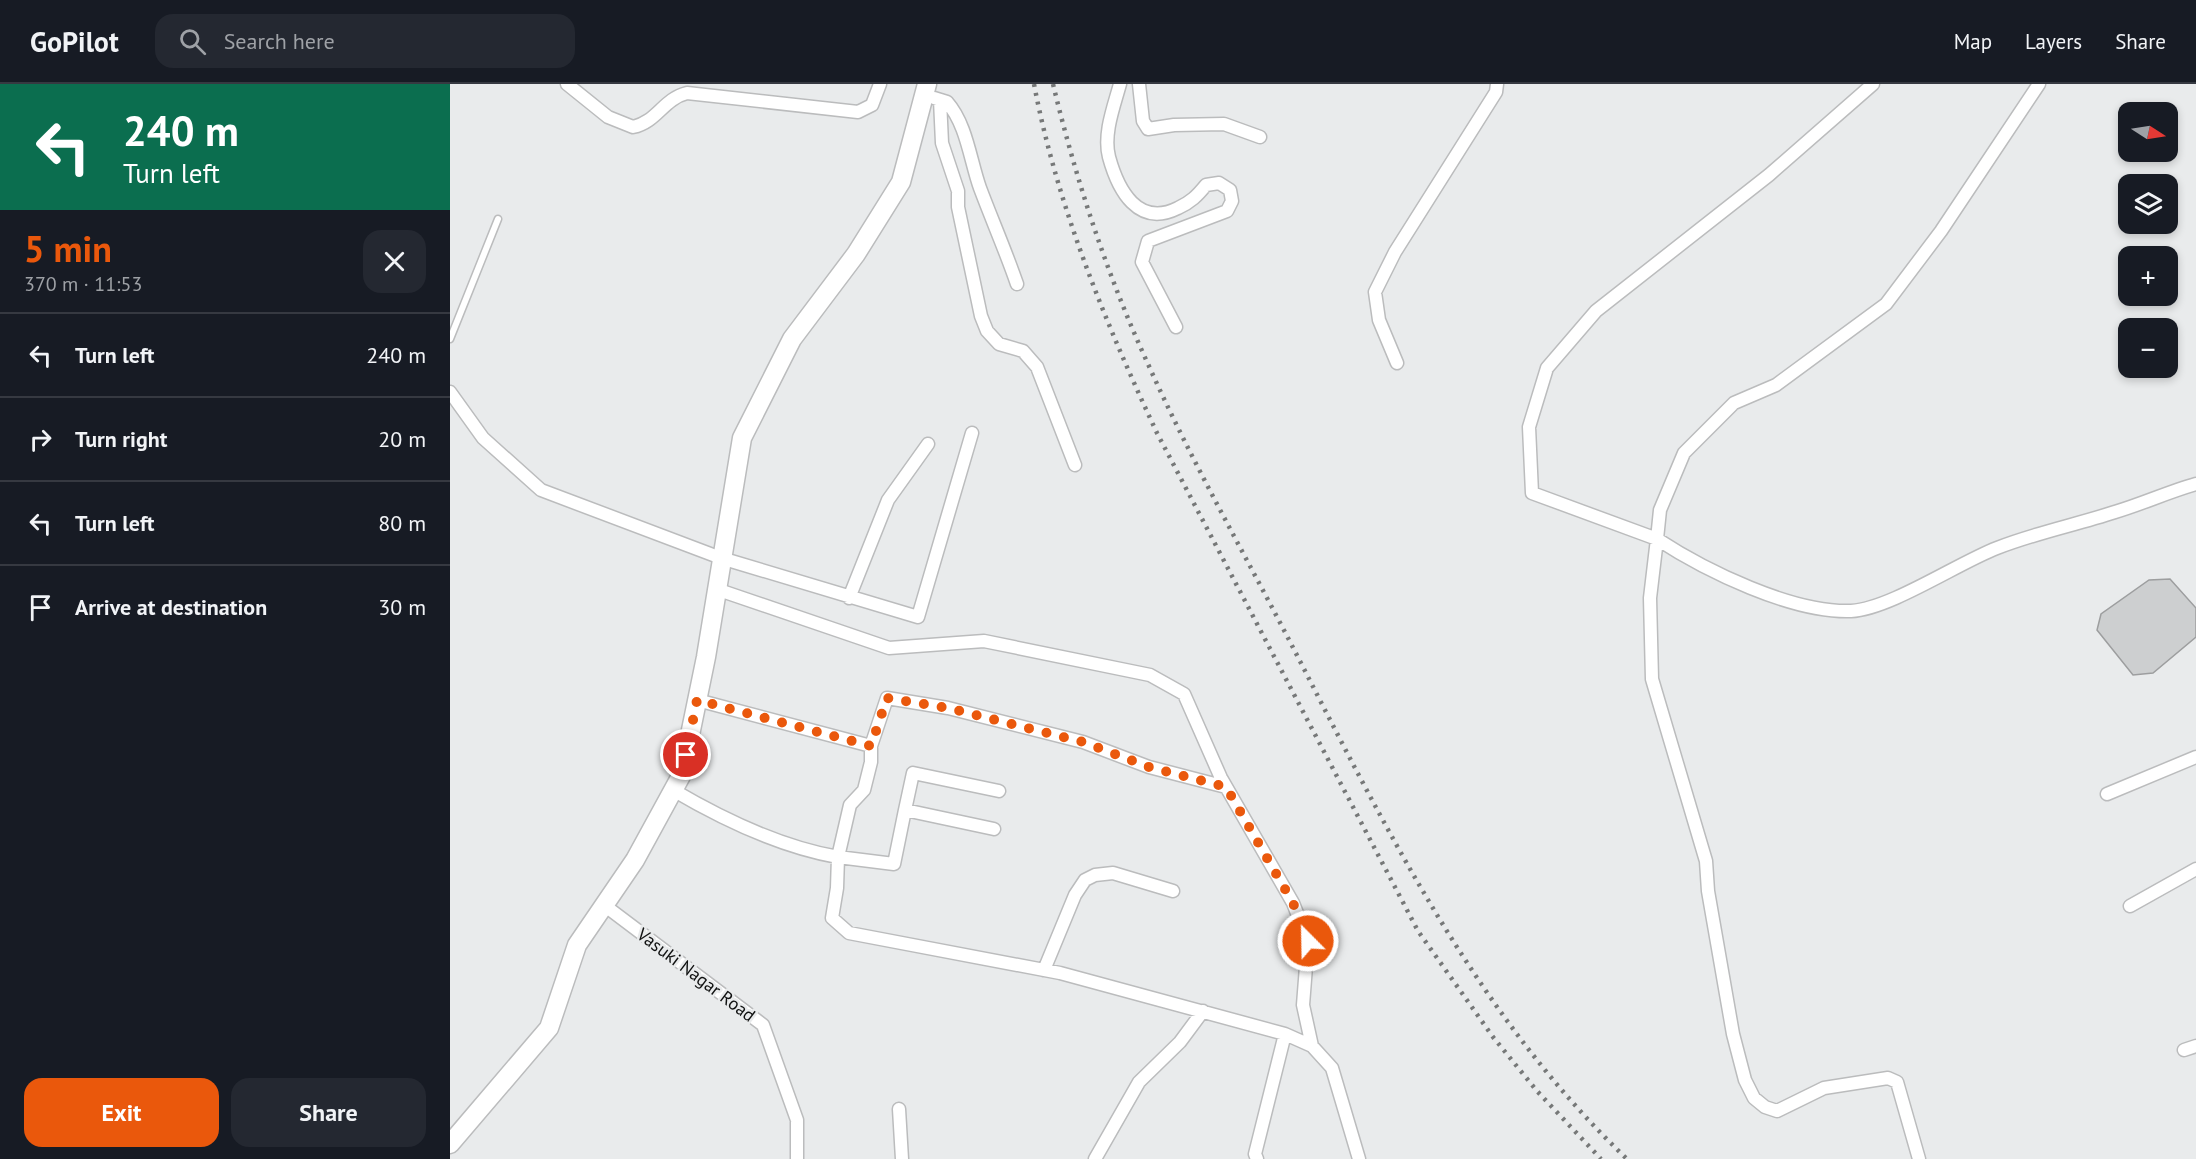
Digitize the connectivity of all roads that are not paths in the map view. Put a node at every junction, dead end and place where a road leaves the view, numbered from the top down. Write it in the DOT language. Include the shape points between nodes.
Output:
graph roads {
  1 [pos="567,84"];
  2 [pos="880,84"];
  3 [pos="1120,84"];
  4 [pos="1139,84"];
  5 [pos="1497,84"];
  6 [pos="1873,84"];
  7 [pos="2039,84"];
  8 [pos="931,92"];
  9 [pos="1260,137"];
  10 [pos="498,219"];
  11 [pos="1017,284"];
  12 [pos="1176,327"];
  13 [pos="450,339"];
  14 [pos="1397,363"];
  15 [pos="450,392"];
  16 [pos="972,433"];
  17 [pos="928,444"];
  18 [pos="1075,465"];
  19 [pos="2196,484"];
  20 [pos="1658,539"];
  21 [pos="721,558"];
  22 [pos="716,590"];
  23 [pos="849,598"];
  24 [pos="697,700"];
  25 [pos="871,746"];
  26 [pos="2196,757"];
  27 [pos="1226,787"];
  28 [pos="673,790"];
  29 [pos="999,791"];
  30 [pos="2107,794"];
  31 [pos="905,810"];
  32 [pos="994,829"];
  33 [pos="838,857"];
  34 [pos="2196,869"];
  35 [pos="1173,891"];
  36 [pos="604,905"];
  37 [pos="2130,906"];
  38 [pos="1044,970"];
  39 [pos="1203,1011"];
  40 [pos="1285,1034"];
  41 [pos="1312,1046"];
  42 [pos="899,1109"];
  43 [pos="450,1144"];
  44 [pos="797,1159"];
  45 [pos="902,1159"];
  46 [pos="1095,1159"];
  47 [pos="1257,1159"];
  48 [pos="1359,1159"];
  49 [pos="1919,1159"];
  1 -- 2 [label="street" via="608,117 633,127 644,125 675,96 687,93 858,112 872,105"];
  3 -- 12 [label="street" via="1108,137 1109,156 1122,192 1135,207 1165,215 1194,200 1206,185 1219,183 1230,190 1232,201 1227,211 1148,241 1142,262"];
  4 -- 9 [label="street" via="1143,121 1149,129 1224,124"];
  5 -- 14 [label="street" via="1496,92 1395,252 1375,292 1379,320"];
  6 -- 20 [label="street" via="1769,175 1596,310 1547,368 1529,427 1532,493"];
  7 -- 20 [label="street" via="1941,231 1886,304 1776,385 1734,403 1684,453 1660,510"];
  8 -- 11 [label="street" via="947,102 960,120 979,185"];
  8 -- 18 [label="street" via="958,191 981,316 999,344 1023,351 1037,367"];
  8 -- 21 [label="street" via="901,182 856,254 792,339 742,438"];
  10 -- 13 [label="lane"];
  15 -- 21 [label="street" via="483,438 541,489"];
  16 -- 23 [label="street" via="918,617"];
  17 -- 23 [label="street" via="888,500"];
  19 -- 20 [label="street" via="1996,549 1889,600 1852,611 1805,605 1758,591 1694,563"];
  20 -- 49 [label="street" via="1650,598 1652,679 1706,861 1733,1034 1745,1080 1754,1098 1777,1110 1824,1088 1888,1078 1897,1082"];
  21 -- 22 [label="street"];
  21 -- 23 [label="street"];
  22 -- 24 [label="street"];
  22 -- 27 [label="street" via="889,648 984,641 1150,675 1184,694"];
  24 -- 25 [label="street"];
  24 -- 28 [label="street" via="682,774"];
  25 -- 27 [label="street" via="887,698 948,708 1083,742 1149,767"];
  25 -- 33 [label="street" via="864,790 850,805"];
  26 -- 30 [label="street"];
  27 -- 41 [label="street" via="1293,903 1308,941 1303,1005"];
  28 -- 33 [label="street" via="699,806 803,851"];
  28 -- 36 [label="street" via="635,860"];
  29 -- 31 [label="street" via="913,773"];
  31 -- 32 [label="street"];
  31 -- 33 [label="street" via="894,864"];
  33 -- 38 [label="street" via="832,918 849,933"];
  34 -- 37 [label="street"];
  35 -- 38 [label="street" via="1113,873 1085,880"];
  36 -- 43 [label="street" via="577,945 549,1028"];
  36 -- 44 [label="street, Vasuki Nagar Road" via="763,1025 797,1120"];
  38 -- 39 [label="street"];
  39 -- 40 [label="street"];
  39 -- 46 [label="street" via="1180,1042 1139,1082"];
  40 -- 41 [label="street"];
  40 -- 47 [label="street"];
  41 -- 48 [label="street" via="1332,1068"];
  42 -- 45 [label="street"];
}
